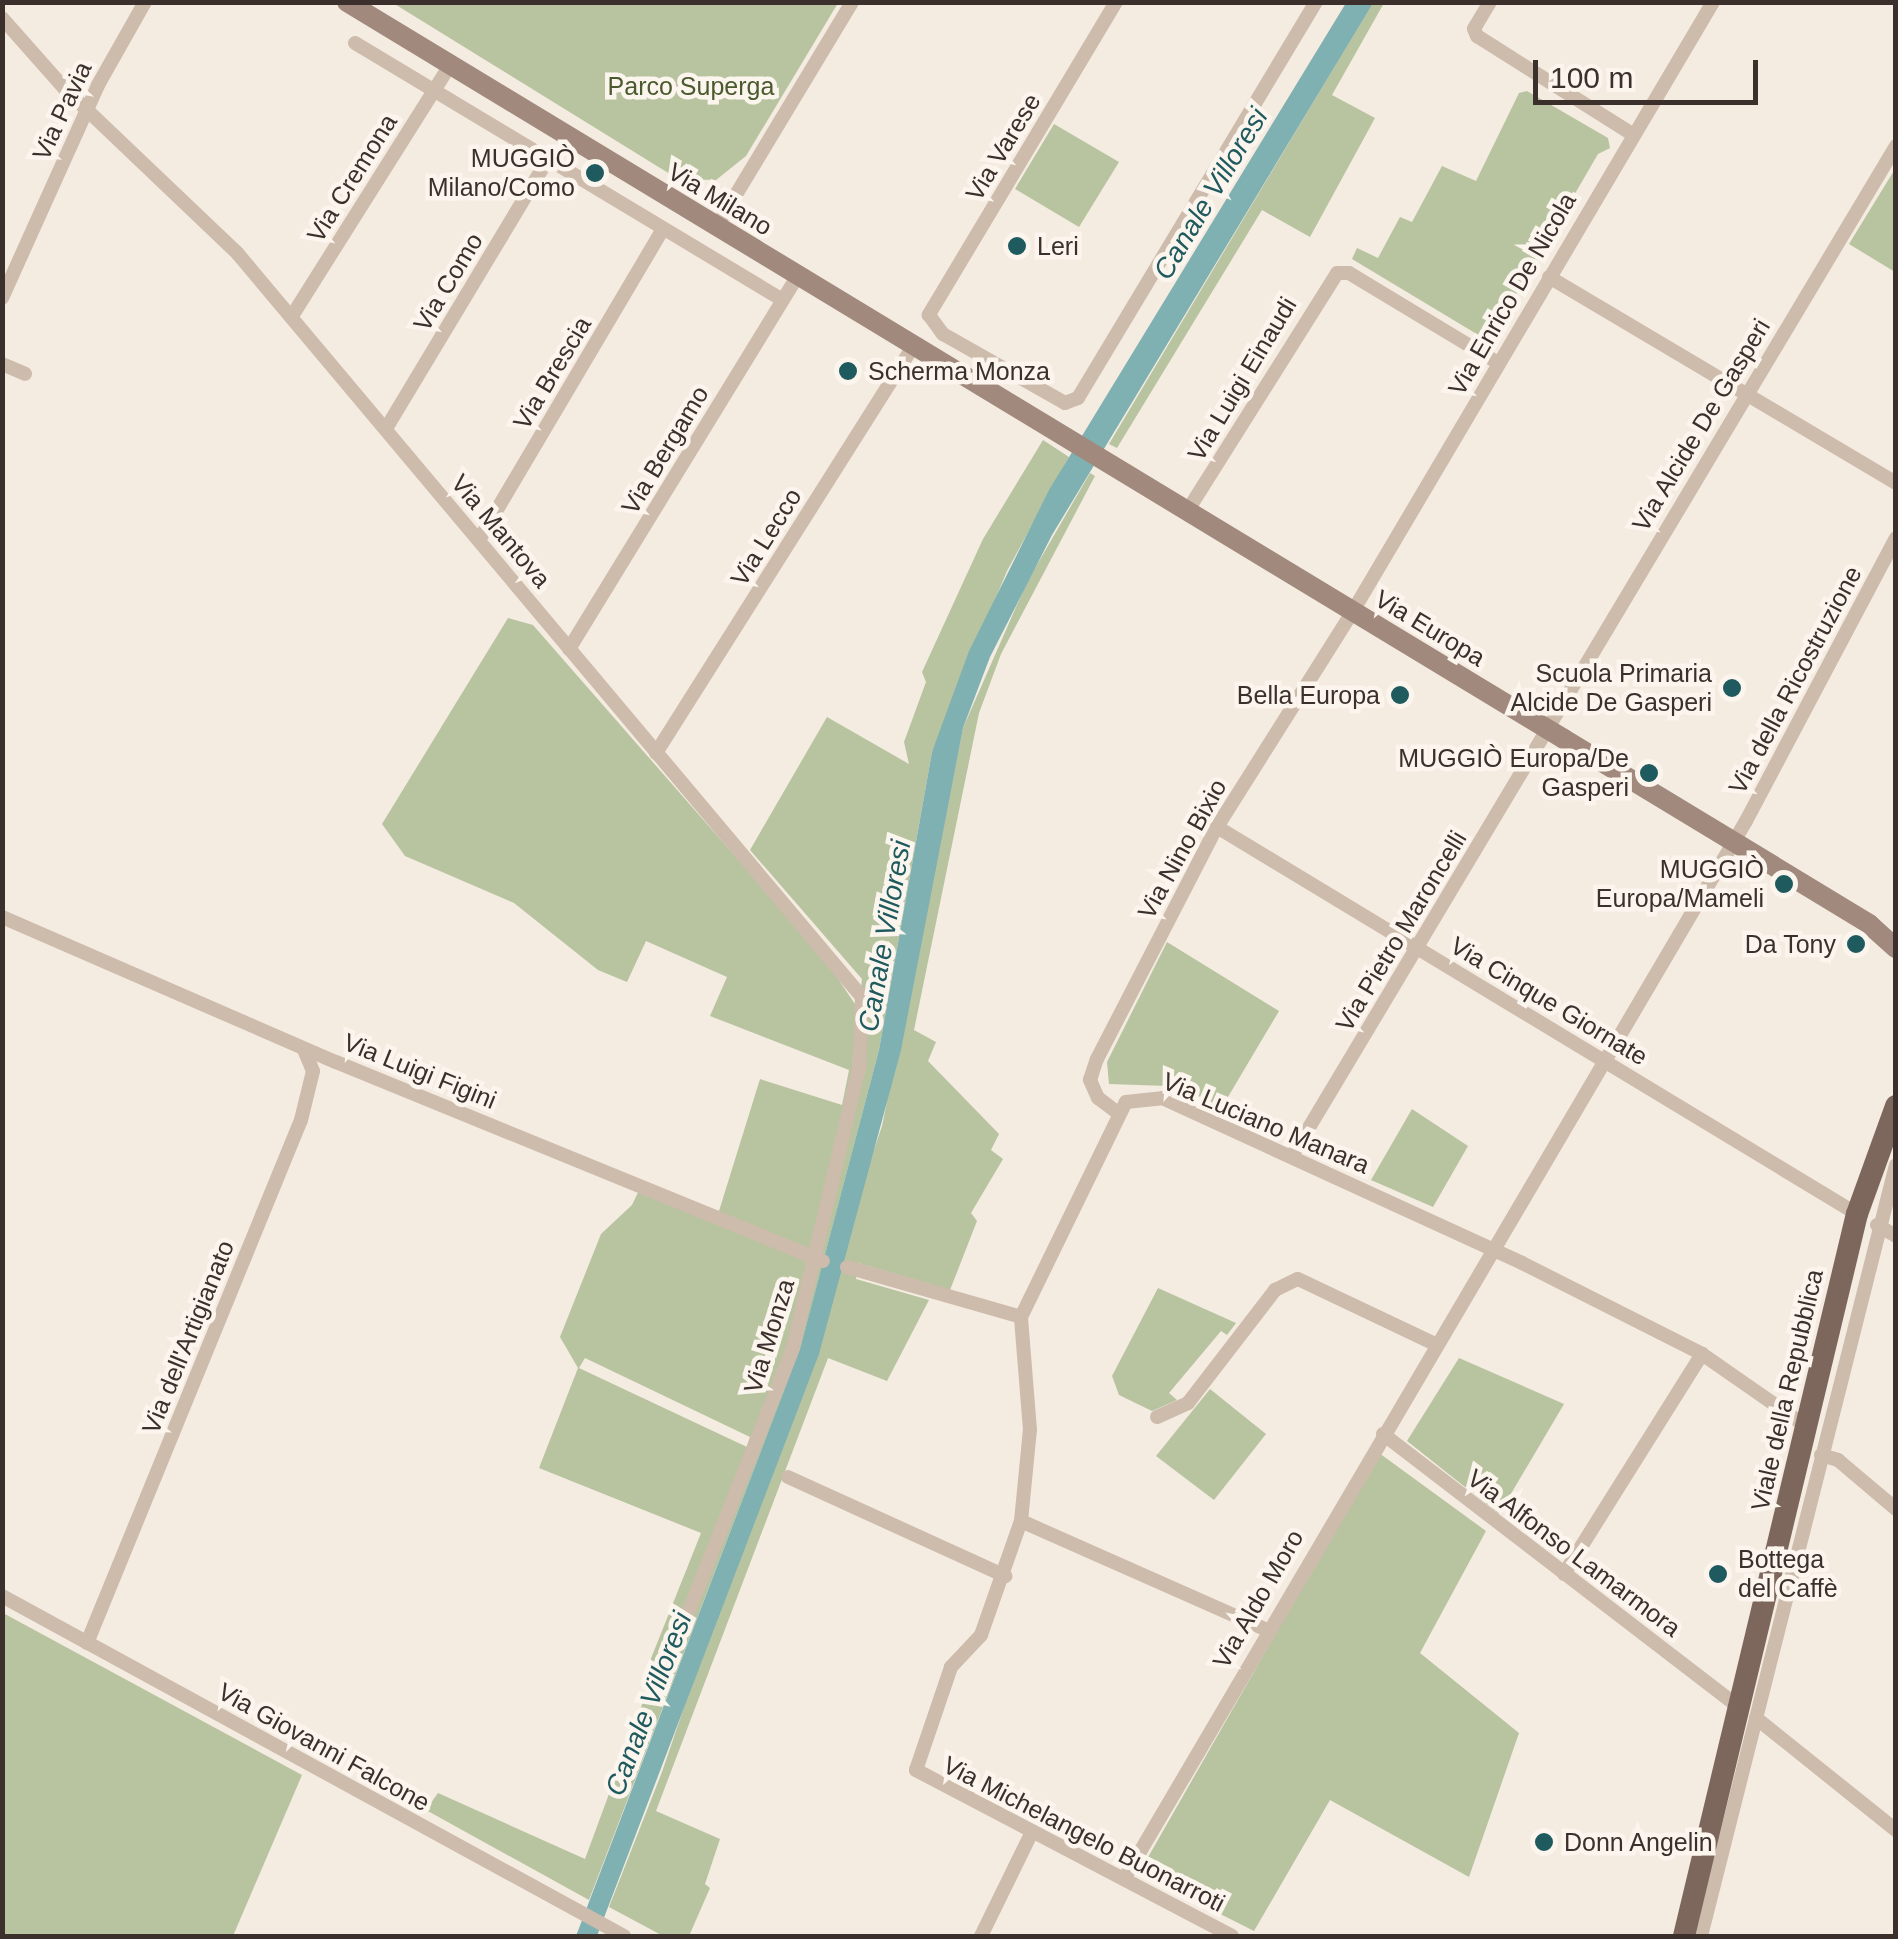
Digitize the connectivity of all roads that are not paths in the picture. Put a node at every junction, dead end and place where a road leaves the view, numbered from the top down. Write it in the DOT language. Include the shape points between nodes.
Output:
graph roads {
  1 [pos="145,2"];
  2 [pos="347,2"];
  3 [pos="852,2"];
  4 [pos="1116,2"];
  5 [pos="1316,2"];
  6 [pos="1490,2"];
  7 [pos="1713,2"];
  8 [pos="2,18"];
  9 [pos="354,43"];
  10 [pos="450,65"];
  11 [pos="434,90"];
  12 [pos="86,110"];
  13 [pos="1632,134"];
  14 [pos="1896,146"];
  15 [pos="548,159"];
  16 [pos="717,226"];
  17 [pos="663,229"];
  18 [pos="9,265"];
  19 [pos="798,275"];
  20 [pos="1549,277"];
  21 [pos="2,298"];
  22 [pos="783,300"];
  23 [pos="292,316"];
  24 [pos="914,345"];
  25 [pos="2,364"];
  26 [pos="1498,364"];
  27 [pos="25,374"];
  28 [pos="1746,393"];
  29 [pos="387,427"];
  30 [pos="1069,439"];
  31 [pos="1896,482"];
  32 [pos="1188,510"];
  33 [pos="1896,538"];
  34 [pos="479,540"];
  35 [pos="1353,610"];
  36 [pos="570,649"];
  37 [pos="1547,728"];
  38 [pos="656,753"];
  39 [pos="1217,827"];
  40 [pos="1734,842"];
  41 [pos="2,916"];
  42 [pos="1868,924"];
  43 [pos="1896,935"];
  44 [pos="1418,948"];
  45 [pos="1896,948"];
  46 [pos="862,997"];
  47 [pos="302,1048"];
  48 [pos="1602,1058"];
  49 [pos="1896,1106"];
  50 [pos="1118,1113"];
  51 [pos="1896,1120"];
  52 [pos="1292,1156"];
  53 [pos="1888,1158"];
  54 [pos="1867,1220"];
  55 [pos="1896,1236"];
  56 [pos="1490,1248"];
  57 [pos="820,1259"];
  58 [pos="846,1267"];
  59 [pos="1021,1317"];
  60 [pos="1434,1343"];
  61 [pos="1702,1354"];
  62 [pos="1158,1417"];
  63 [pos="1806,1427"];
  64 [pos="1382,1434"];
  65 [pos="1821,1455"];
  66 [pos="788,1477"];
  67 [pos="1896,1510"];
  68 [pos="1022,1521"];
  69 [pos="1564,1574"];
  70 [pos="1004,1576"];
  71 [pos="2,1596"];
  72 [pos="1265,1629"];
  73 [pos="87,1643"];
  74 [pos="664,1674"];
  75 [pos="1748,1713"];
  76 [pos="1896,1830"];
  77 [pos="1032,1832"];
  78 [pos="1124,1879"];
  79 [pos="1224,1935"];
  80 [pos="624,1936"];
  81 [pos="982,1936"];
  82 [pos="1684,1936"];
  83 [pos="1701,1936"];
  1 -- 12 [label="street, Via Pavia"];
  2 -- 10 [label="street, Via Milano"];
  3 -- 16 [label="street"];
  4 -- 5 [label="street, Via Varese" via="929,314 943,334 1054,399 1078,398"];
  6 -- 13 [label="street" via="1474,29"];
  7 -- 13 [label="street, Via Enrico De Nicola"];
  8 -- 12 [label="street, Via Mantova"];
  9 -- 11 [label="street"];
  10 -- 11 [label="street, Via Cremona"];
  10 -- 16 [label="street, Via Milano"];
  11 -- 15 [label="street"];
  11 -- 23 [label="street, Via Cremona"];
  12 -- 18 [label="street, Via Pavia"];
  12 -- 23 [label="street, Via Mantova" via="238,254"];
  13 -- 20 [label="street, Via Enrico De Nicola"];
  14 -- 28 [label="street, Via Alcide De Gasperi"];
  15 -- 17 [label="street"];
  15 -- 29 [label="street, Via Como"];
  16 -- 19 [label="street, Via Milano"];
  17 -- 22 [label="street"];
  17 -- 34 [label="street, Via Brescia"];
  18 -- 21 [label="street, Via Pavia"];
  19 -- 22 [label="street, Via Bergamo"];
  19 -- 24 [label="street, Via Milano"];
  20 -- 26 [label="street, Via Enrico De Nicola"];
  20 -- 28 [label="street"];
  22 -- 36 [label="street, Via Bergamo"];
  23 -- 29 [label="street, Via Mantova"];
  24 -- 30 [label="street, Via Milano"];
  24 -- 38 [label="street, Via Lecco"];
  25 -- 27 [label="street"];
  26 -- 32 [label="street, Via Luigi Einaudi" via="1349,273 1337,273"];
  26 -- 35 [label="street, Via Enrico De Nicola"];
  28 -- 31 [label="street"];
  28 -- 37 [label="street, Via Alcide De Gasperi"];
  29 -- 34 [label="street, Via Mantova"];
  30 -- 32 [label="street, Via Europa"];
  32 -- 35 [label="street, Via Europa"];
  33 -- 40 [label="street, Via della Ricostruzione"];
  34 -- 36 [label="street, Via Mantova"];
  35 -- 37 [label="street, Via Europa"];
  35 -- 39 [label="street, Via Nino Bixio"];
  36 -- 38 [label="street, Via Mantova"];
  37 -- 40 [label="street, Via Europa"];
  37 -- 44 [label="street, Via Pietro Maroncelli"];
  38 -- 46 [label="street, Via Mantova"];
  39 -- 44 [label="street, Via Cinque Giornate"];
  39 -- 50 [label="street, Via Nino Bixio" via="1097,1058 1090,1080 1098,1098"];
  40 -- 42 [label="street, Via Europa"];
  40 -- 48 [label="street, Via della Ricostruzione"];
  41 -- 47 [label="street, Via Luigi Figini"];
  42 -- 43 [label="street, Via Europa"];
  42 -- 45 [label="street, Via Europa"];
  44 -- 48 [label="street, Via Cinque Giornate"];
  44 -- 52 [label="street, Via Pietro Maroncelli"];
  46 -- 57 [label="street, Via Monza" via="866,1024 859,1068"];
  47 -- 57 [label="street, Via Luigi Figini"];
  47 -- 73 [label="street, Via dell'Artigianato" via="313,1071 301,1120"];
  48 -- 54 [label="street, Via Cinque Giornate"];
  48 -- 56 [label="street, Via Aldo Moro"];
  49 -- 53 [label="main road, Viale della Repubblica"];
  50 -- 52 [label="street, Via Luciano Manara" via="1150,1094"];
  50 -- 59 [label="street"];
  51 -- 53 [label="main road, Viale della Repubblica"];
  52 -- 56 [label="street, Via Luciano Manara"];
  53 -- 54 [label="main road, Viale della Repubblica"];
  54 -- 55 [label="street, Via Cinque Giornate"];
  54 -- 63 [label="main road, Viale della Repubblica"];
  54 -- 65 [label="street, Viale della Repubblica"];
  56 -- 60 [label="street, Via Aldo Moro"];
  56 -- 61 [label="street, Via Luciano Manara"];
  57 -- 74 [label="street, Via Monza" via="782,1378"];
  58 -- 59 [label="street"];
  59 -- 68 [label="street" via="1030,1430"];
  60 -- 62 [label="street" via="1298,1279 1275,1290 1188,1403"];
  60 -- 64 [label="street, Via Aldo Moro"];
  61 -- 63 [label="street, Via Luciano Manara"];
  61 -- 69 [label="street"];
  63 -- 75 [label="main road, Viale della Repubblica"];
  64 -- 69 [label="street, Via Alfonso Lamarmora"];
  64 -- 72 [label="street, Via Aldo Moro"];
  65 -- 67 [label="street" via="1838,1460"];
  65 -- 75 [label="street, Viale della Repubblica"];
  66 -- 70 [label="street"];
  68 -- 70 [label="street"];
  68 -- 72 [label="street"];
  69 -- 75 [label="street, Via Alfonso Lamarmora"];
  70 -- 77 [label="street, Via Michelangelo Buonarroti" via="981,1636 951,1668 916,1770"];
  71 -- 73 [label="street, Via Giovanni Falcone"];
  72 -- 78 [label="street, Via Aldo Moro"];
  73 -- 80 [label="street, Via Giovanni Falcone"];
  75 -- 76 [label="street, Via Alfonso Lamarmora"];
  75 -- 82 [label="main road, Viale della Repubblica"];
  75 -- 83 [label="street, Viale della Repubblica"];
  77 -- 78 [label="street, Via Michelangelo Buonarroti"];
  77 -- 81 [label="street"];
  78 -- 79 [label="street, Via Michelangelo Buonarroti"];
}
